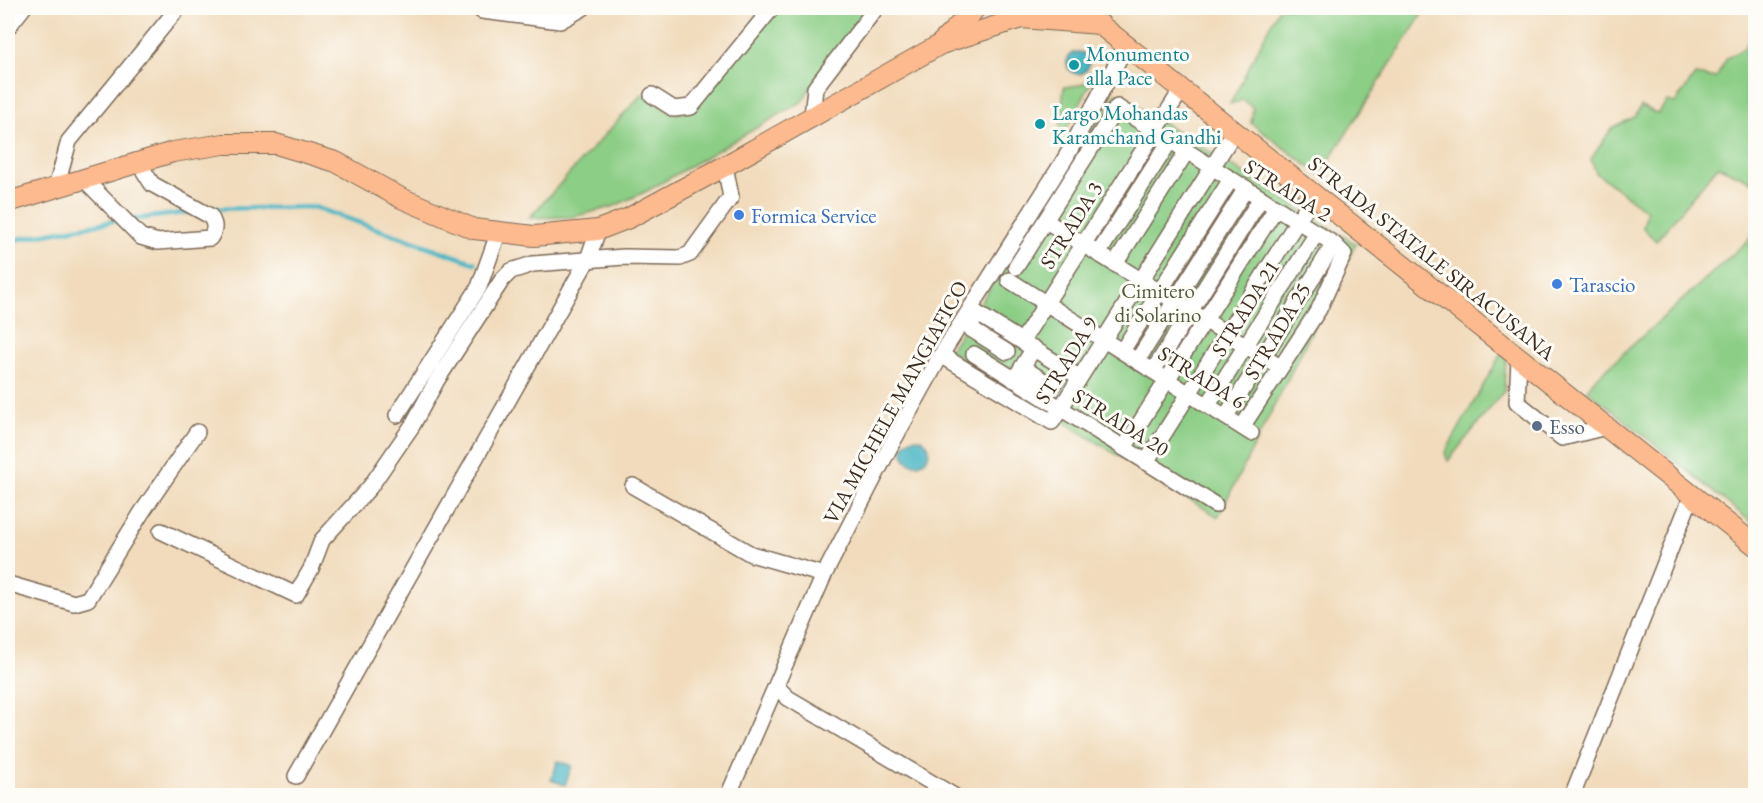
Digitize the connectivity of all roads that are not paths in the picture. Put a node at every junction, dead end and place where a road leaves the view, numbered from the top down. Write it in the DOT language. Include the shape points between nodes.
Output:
graph roads {
  1 [pos="23,8"];
  2 [pos="178,8"];
  3 [pos="478,8"];
  4 [pos="583,8"];
  5 [pos="772,8"];
  6 [pos="876,8"];
  7 [pos="976,8"];
  8 [pos="1079,8"];
  9 [pos="1025,13"];
  10 [pos="1100,24"];
  11 [pos="8,27"];
  12 [pos="940,44"];
  13 [pos="1127,45"];
  14 [pos="1182,89"];
  15 [pos="652,95"];
  16 [pos="812,116"];
  17 [pos="1235,131"];
  18 [pos="1155,132"];
  19 [pos="1170,141"];
  20 [pos="1187,151"];
  21 [pos="138,162"];
  22 [pos="725,166"];
  23 [pos="1212,167"];
  24 [pos="84,179"];
  25 [pos="1231,179"];
  26 [pos="56,188"];
  27 [pos="1246,188"];
  28 [pos="1314,195"];
  29 [pos="1262,198"];
  30 [pos="8,202"];
  31 [pos="1276,207"];
  32 [pos="1046,221"];
  33 [pos="1298,221"];
  34 [pos="598,230"];
  35 [pos="1317,233"];
  36 [pos="498,234"];
  37 [pos="1084,244"];
  38 [pos="1339,249"];
  39 [pos="1098,254"];
  40 [pos="588,259"];
  41 [pos="1115,264"];
  42 [pos="1140,280"];
  43 [pos="1159,292"];
  44 [pos="1174,301"];
  45 [pos="1046,304"];
  46 [pos="1190,311"];
  47 [pos="1205,320"];
  48 [pos="974,321"];
  49 [pos="1226,334"];
  50 [pos="1103,340"];
  51 [pos="1246,346"];
  52 [pos="1122,351"];
  53 [pos="1020,353"];
  54 [pos="974,354"];
  55 [pos="941,355"];
  56 [pos="1263,357"];
  57 [pos="1519,359"];
  58 [pos="1137,361"];
  59 [pos="1280,367"];
  60 [pos="996,369"];
  61 [pos="1153,371"];
  62 [pos="1079,377"];
  63 [pos="1167,380"];
  64 [pos="1055,381"];
  65 [pos="1189,393"];
  66 [pos="1208,405"];
  67 [pos="1060,408"];
  68 [pos="397,415"];
  69 [pos="1226,416"];
  70 [pos="1606,427"];
  71 [pos="1247,430"];
  72 [pos="197,432"];
  73 [pos="1124,448"];
  74 [pos="1146,462"];
  75 [pos="633,486"];
  76 [pos="1692,495"];
  77 [pos="1215,505"];
  78 [pos="161,531"];
  79 [pos="1755,546"];
  80 [pos="824,575"];
  81 [pos="8,584"];
  82 [pos="777,687"];
  83 [pos="296,776"];
  84 [pos="950,794"];
  85 [pos="728,795"];
  86 [pos="1572,795"];
  1 -- 11 [label="street"];
  2 -- 26 [label="street" via="69,141"];
  3 -- 4 [label="street" via="560,21"];
  5 -- 15 [label="street" via="691,106 674,110"];
  6 -- 16 [label="street" via="815,88"];
  7 -- 12 [label="main road"];
  8 -- 10 [label="main road, STRADA STATALE SIRACUSANA"];
  9 -- 10 [label="main road"];
  9 -- 12 [label="main road"];
  10 -- 13 [label="main road, STRADA STATALE SIRACUSANA"];
  12 -- 16 [label="main road"];
  13 -- 14 [label="main road, STRADA STATALE SIRACUSANA"];
  13 -- 55 [label="street, VIA MICHELE MANGIAFICO" via="1066,157"];
  14 -- 17 [label="main road, STRADA STATALE SIRACUSANA"];
  14 -- 18 [label="street, STRADA 3"];
  16 -- 22 [label="main road"];
  17 -- 23 [label="street, STRADA 9"];
  17 -- 28 [label="main road, STRADA STATALE SIRACUSANA"];
  18 -- 19 [label="street, STRADA 2"];
  18 -- 32 [label="street, STRADA 2" via="1117,107"];
  18 -- 37 [label="street, STRADA 3"];
  19 -- 20 [label="street, STRADA 2"];
  19 -- 39 [label="street"];
  20 -- 23 [label="street, STRADA 2"];
  20 -- 41 [label="street"];
  21 -- 24 [label="main road"];
  21 -- 24 [label="street" via="152,184 210,216 214,224 210,238 158,242 141,237"];
  21 -- 36 [label="main road" via="224,144 276,144 336,162 444,218"];
  22 -- 34 [label="main road" via="629,218"];
  22 -- 40 [label="street" via="731,197 690,254 680,258"];
  23 -- 25 [label="street, STRADA 2"];
  23 -- 42 [label="street, STRADA 9"];
  24 -- 26 [label="main road"];
  25 -- 27 [label="street, STRADA 2"];
  25 -- 43 [label="street"];
  26 -- 30 [label="main road"];
  27 -- 29 [label="street, STRADA 2"];
  27 -- 44 [label="street"];
  28 -- 33 [label="street"];
  28 -- 57 [label="main road, STRADA STATALE SIRACUSANA"];
  29 -- 31 [label="street, STRADA 2"];
  29 -- 46 [label="street"];
  31 -- 33 [label="street, STRADA 2"];
  31 -- 47 [label="street"];
  32 -- 37 [label="street"];
  32 -- 45 [label="street, STRADA 6" via="1012,273"];
  33 -- 35 [label="street, STRADA 2"];
  33 -- 49 [label="street"];
  34 -- 36 [label="main road" via="534,236"];
  34 -- 40 [label="street"];
  35 -- 38 [label="street, STRADA 2"];
  35 -- 51 [label="street, STRADA 21"];
  36 -- 68 [label="street" via="479,287"];
  37 -- 39 [label="street"];
  37 -- 45 [label="street, STRADA 3"];
  38 -- 56 [label="street"];
  38 -- 59 [label="street, STRADA 25" via="1319,309"];
  39 -- 41 [label="street"];
  40 -- 78 [label="street" via="533,264 511,271 502,280 370,487 322,540 296,595"];
  40 -- 83 [label="street"];
  41 -- 42 [label="street"];
  42 -- 43 [label="street"];
  42 -- 50 [label="street, STRADA 9"];
  43 -- 44 [label="street"];
  43 -- 52 [label="street"];
  44 -- 46 [label="street"];
  44 -- 58 [label="street"];
  45 -- 50 [label="street, STRADA 6"];
  45 -- 53 [label="street, STRADA 3"];
  46 -- 47 [label="street"];
  46 -- 61 [label="street"];
  47 -- 49 [label="street"];
  47 -- 63 [label="street"];
  48 -- 53 [label="street"];
  49 -- 51 [label="street"];
  49 -- 65 [label="street"];
  50 -- 52 [label="street, STRADA 6"];
  50 -- 62 [label="street, STRADA 9"];
  51 -- 56 [label="street"];
  51 -- 66 [label="street, STRADA 21"];
  52 -- 58 [label="street, STRADA 6"];
  53 -- 60 [label="street, STRADA 3"];
  53 -- 60 [label="street, STRADA 20"];
  53 -- 64 [label="street"];
  53 -- 64 [label="street, STRADA 20"];
  54 -- 60 [label="street, STRADA 20"];
  55 -- 67 [label="street, STRADA 9" via="1052,422"];
  55 -- 80 [label="street, VIA MICHELE MANGIAFICO"];
  56 -- 59 [label="street"];
  56 -- 69 [label="street"];
  57 -- 70 [label="main road, STRADA STATALE SIRACUSANA"];
  57 -- 70 [label="street" via="1516,402 1562,438"];
  58 -- 61 [label="street, STRADA 6"];
  59 -- 71 [label="street, STRADA 25"];
  61 -- 63 [label="street, STRADA 6"];
  62 -- 64 [label="street"];
  62 -- 67 [label="street, STRADA 9"];
  63 -- 65 [label="street, STRADA 6"];
  63 -- 73 [label="street"];
  64 -- 67 [label="street, STRADA 20"];
  65 -- 66 [label="street, STRADA 6"];
  65 -- 74 [label="street"];
  66 -- 69 [label="street, STRADA 6"];
  67 -- 73 [label="street, STRADA 20"];
  69 -- 71 [label="street, STRADA 6"];
  70 -- 76 [label="main road, STRADA STATALE SIRACUSANA"];
  72 -- 81 [label="street" via="88,599 74,603"];
  73 -- 74 [label="street, STRADA 20"];
  74 -- 77 [label="street, STRADA 20"];
  75 -- 80 [label="street" via="752,554"];
  76 -- 79 [label="main road, STRADA STATALE SIRACUSANA"];
  76 -- 86 [label="street"];
  80 -- 82 [label="street, VIA MICHELE MANGIAFICO"];
  82 -- 84 [label="street" via="788,698"];
  82 -- 85 [label="street, VIA MICHELE MANGIAFICO"];
}
